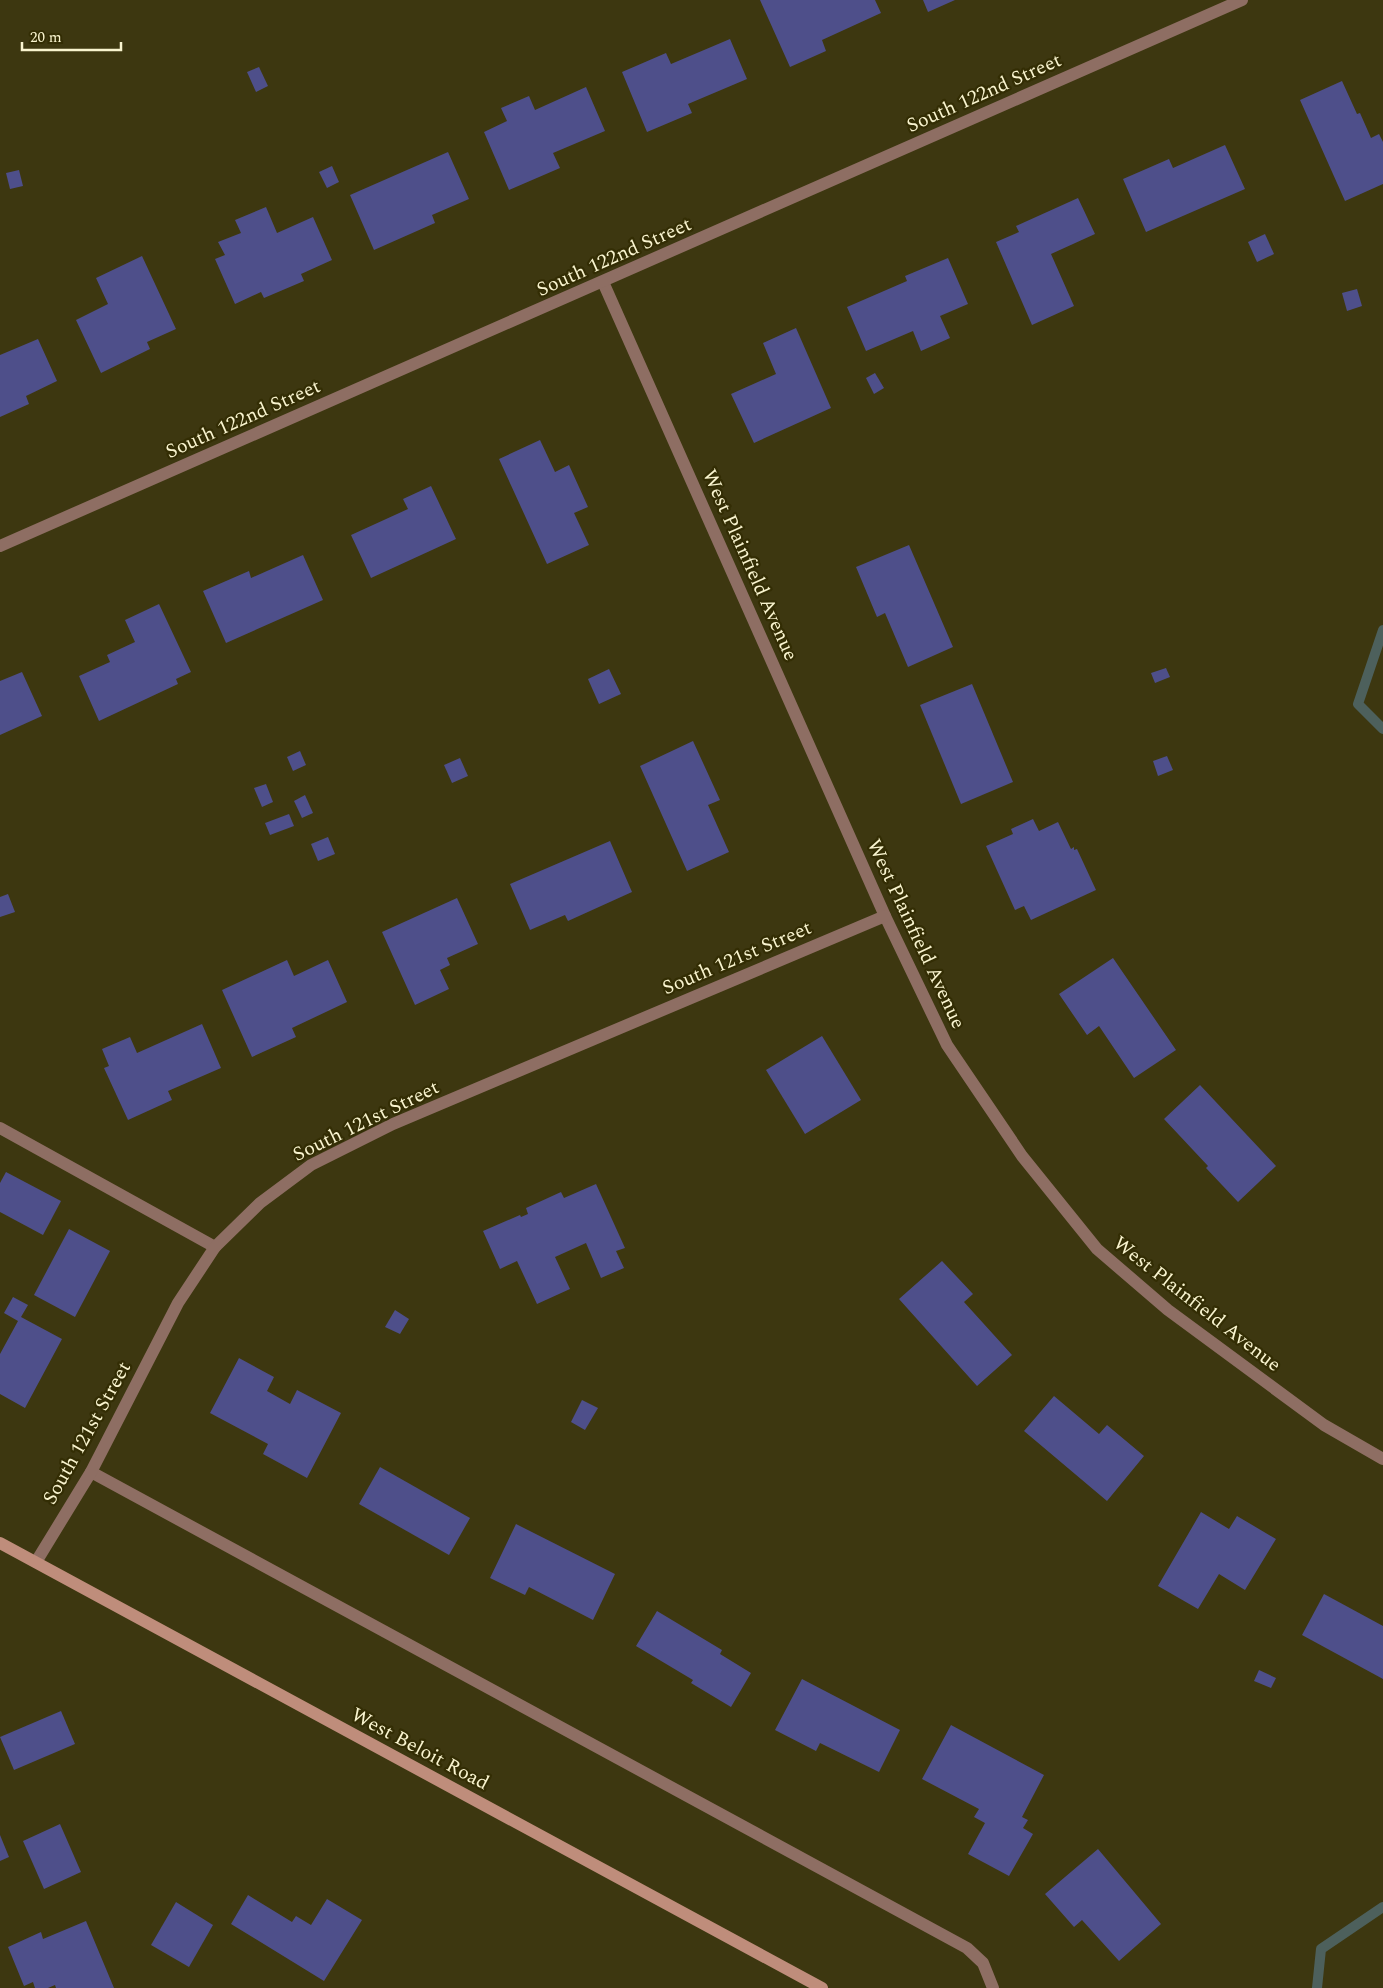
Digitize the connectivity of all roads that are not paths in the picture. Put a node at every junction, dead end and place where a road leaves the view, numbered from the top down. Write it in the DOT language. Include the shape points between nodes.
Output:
graph roads {
  1 [pos="1242,0"];
  2 [pos="603,282"];
  3 [pos="0,546"];
  4 [pos="885,916"];
  5 [pos="0,1128"];
  6 [pos="215,1247"];
  7 [pos="1383,1458"];
  8 [pos="91,1472"];
  9 [pos="0,1543"];
  10 [pos="36,1562"];
  11 [pos="822,1988"];
  12 [pos="993,1988"];
  1 -- 2 [label="street, South 122nd Street"];
  2 -- 3 [label="street, South 122nd Street"];
  2 -- 4 [label="street, West Plainfield Avenue"];
  4 -- 6 [label="street, South 121st Street" via="393,1124 311,1165 260,1203"];
  4 -- 7 [label="street, West Plainfield Avenue" via="947,1045 1022,1156 1097,1249 1168,1310 1324,1426"];
  5 -- 6 [label="street"];
  6 -- 8 [label="street, South 121st Street" via="178,1303"];
  8 -- 10 [label="street, South 121st Street"];
  8 -- 12 [label="street" via="967,1948 982,1963"];
  9 -- 10 [label="main road, West Beloit Road"];
  10 -- 11 [label="main road, West Beloit Road"];
}
